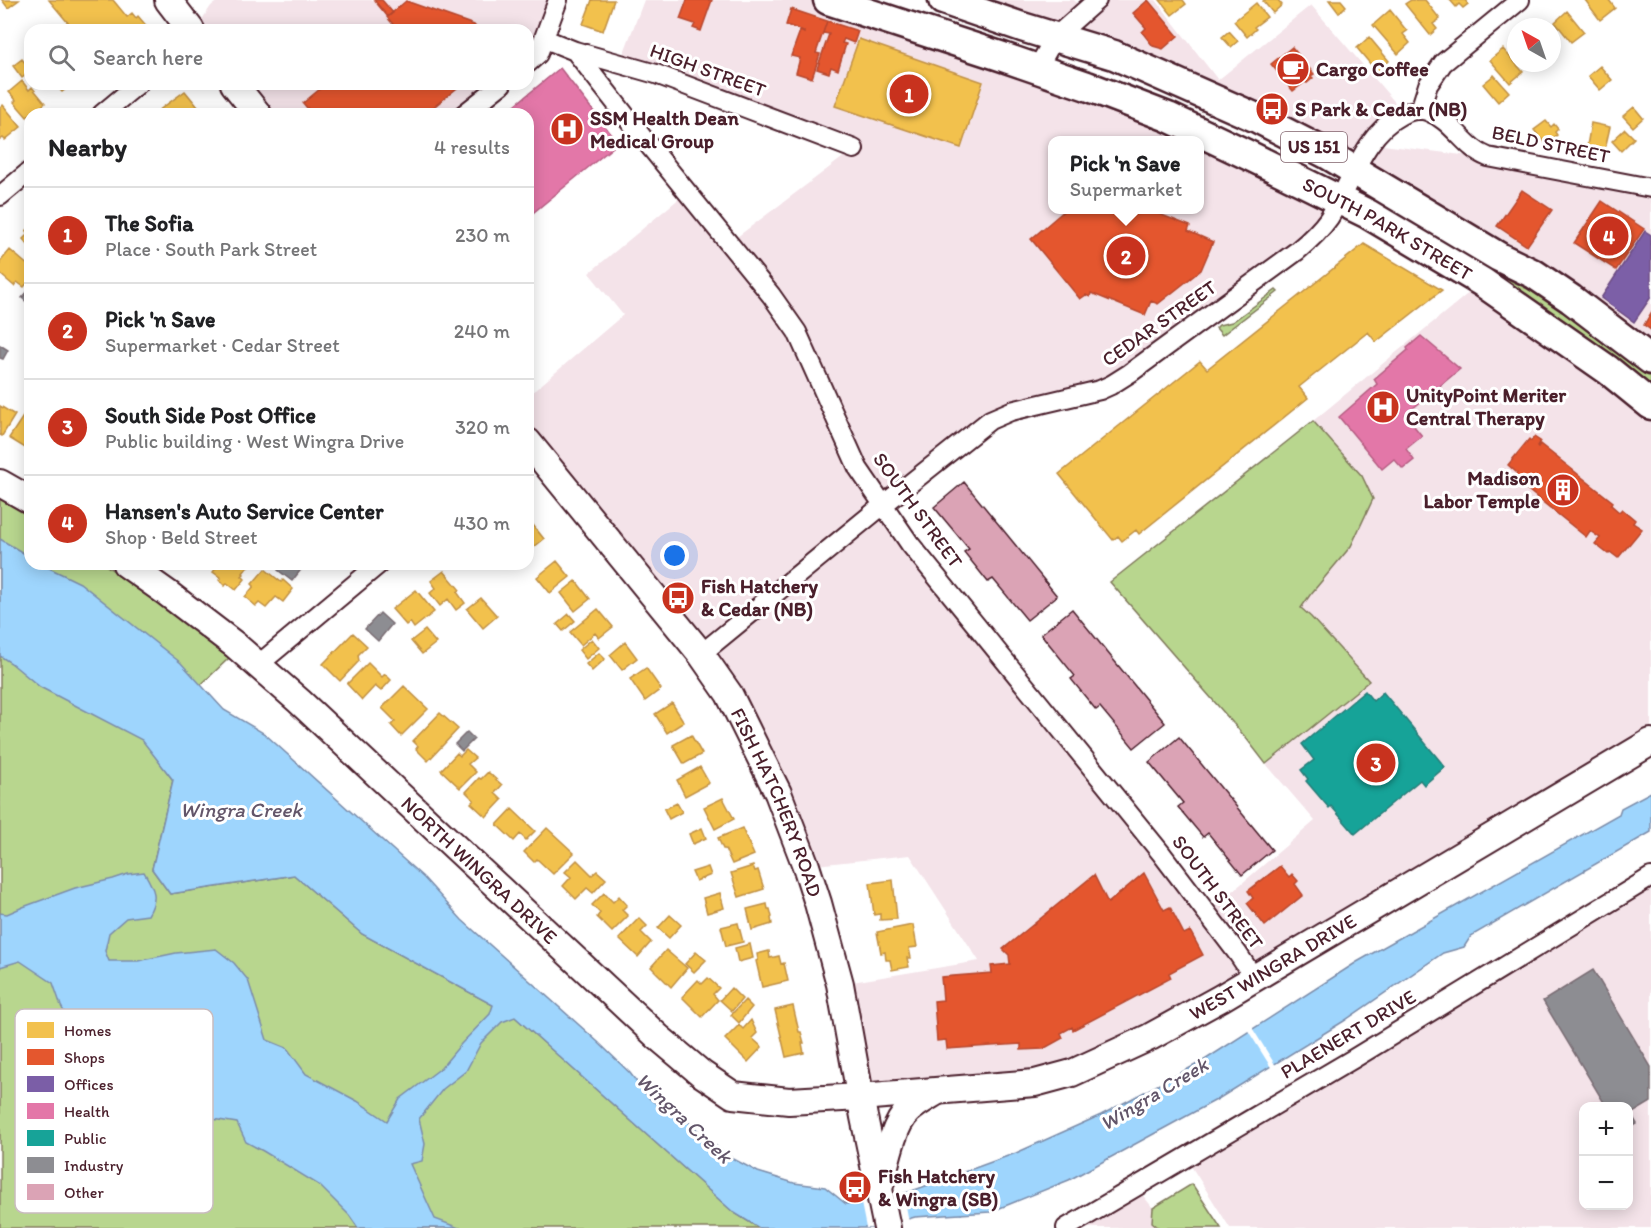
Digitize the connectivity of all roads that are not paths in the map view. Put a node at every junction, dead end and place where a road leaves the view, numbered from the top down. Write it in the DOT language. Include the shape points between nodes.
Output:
graph roads {
  1 [pos="168,0"];
  2 [pos="558,0"];
  3 [pos="828,0"];
  4 [pos="943,0"];
  5 [pos="1097,0"];
  6 [pos="1520,0"];
  7 [pos="186,24"];
  8 [pos="1055,37"];
  9 [pos="545,39"];
  10 [pos="575,51"];
  11 [pos="534,58"];
  12 [pos="1037,69"];
  13 [pos="131,90"];
  14 [pos="239,90"];
  15 [pos="494,90"];
  16 [pos="109,108"];
  17 [pos="253,108"];
  18 [pos="472,108"];
  19 [pos="1420,110"];
  20 [pos="854,149"];
  21 [pos="1355,171"];
  22 [pos="24,176"];
  23 [pos="1651,188"];
  24 [pos="0,196"];
  25 [pos="1339,200"];
  26 [pos="1651,360"];
  27 [pos="1651,405"];
  28 [pos="534,450"];
  29 [pos="0,483"];
  30 [pos="24,497"];
  31 [pos="883,504"];
  32 [pos="134,570"];
  33 [pos="372,570"];
  34 [pos="701,654"];
  35 [pos="258,665"];
  36 [pos="1651,742"];
  37 [pos="1651,877"];
  38 [pos="1254,978"];
  39 [pos="938,1091"];
  40 [pos="860,1097"];
  41 [pos="879,1188"];
  42 [pos="886,1228"];
  43 [pos="1066,1228"];
  1 -- 7 [label="street"];
  2 -- 9 [label="street"];
  3 -- 12 [label="main road, SOUTH PARK STREET / US 151"];
  4 -- 8 [label="main road, SOUTH PARK STREET / US 151"];
  5 -- 8 [label="street"];
  6 -- 19 [label="street" via="1443,63 1428,85"];
  8 -- 12 [label="street"];
  8 -- 21 [label="main road, SOUTH PARK STREET / US 151" via="1114,55 1231,105"];
  9 -- 10 [label="street, HIGH STREET"];
  9 -- 11 [label="street"];
  10 -- 20 [label="street, HIGH STREET" via="656,74"];
  10 -- 31 [label="street, SOUTH STREET" via="797,332 858,468"];
  12 -- 25 [label="main road, SOUTH PARK STREET / US 151" via="1168,117"];
  13 -- 16 [label="street"];
  14 -- 17 [label="street"];
  15 -- 18 [label="street"];
  19 -- 21 [label="street, CEDAR STREET" via="1385,124"];
  19 -- 23 [label="street, BELD STREET" via="1441,118 1488,158"];
  21 -- 25 [label="street, CEDAR STREET"];
  21 -- 26 [label="main road, SOUTH PARK STREET / US 151" via="1534,274"];
  22 -- 24 [label="street"];
  25 -- 27 [label="main road, SOUTH PARK STREET / US 151" via="1482,282"];
  25 -- 31 [label="street, CEDAR STREET" via="1309,241 1125,376 1092,392 998,416"];
  28 -- 34 [label="street, FISH HATCHERY ROAD"];
  29 -- 30 [label="street"];
  31 -- 34 [label="street, CEDAR STREET"];
  31 -- 38 [label="street, SOUTH STREET" via="914,549 1161,853"];
  32 -- 35 [label="street, NORTH WINGRA DRIVE"];
  33 -- 35 [label="street"];
  34 -- 40 [label="street, FISH HATCHERY ROAD" via="737,708 778,793 806,866 840,984"];
  35 -- 40 [label="street, NORTH WINGRA DRIVE" via="702,1074 733,1095 789,1101"];
  36 -- 38 [label="street, WEST WINGRA DRIVE"];
  37 -- 43 [label="street, PLAENERT DRIVE"];
  38 -- 39 [label="street, WEST WINGRA DRIVE" via="1150,1037 1072,1073 1035,1083"];
  39 -- 40 [label="street, WEST WINGRA DRIVE"];
  39 -- 41 [label="street" via="902,1118"];
  40 -- 41 [label="street, FISH HATCHERY ROAD"];
  41 -- 42 [label="street, FISH HATCHERY ROAD"];
}
